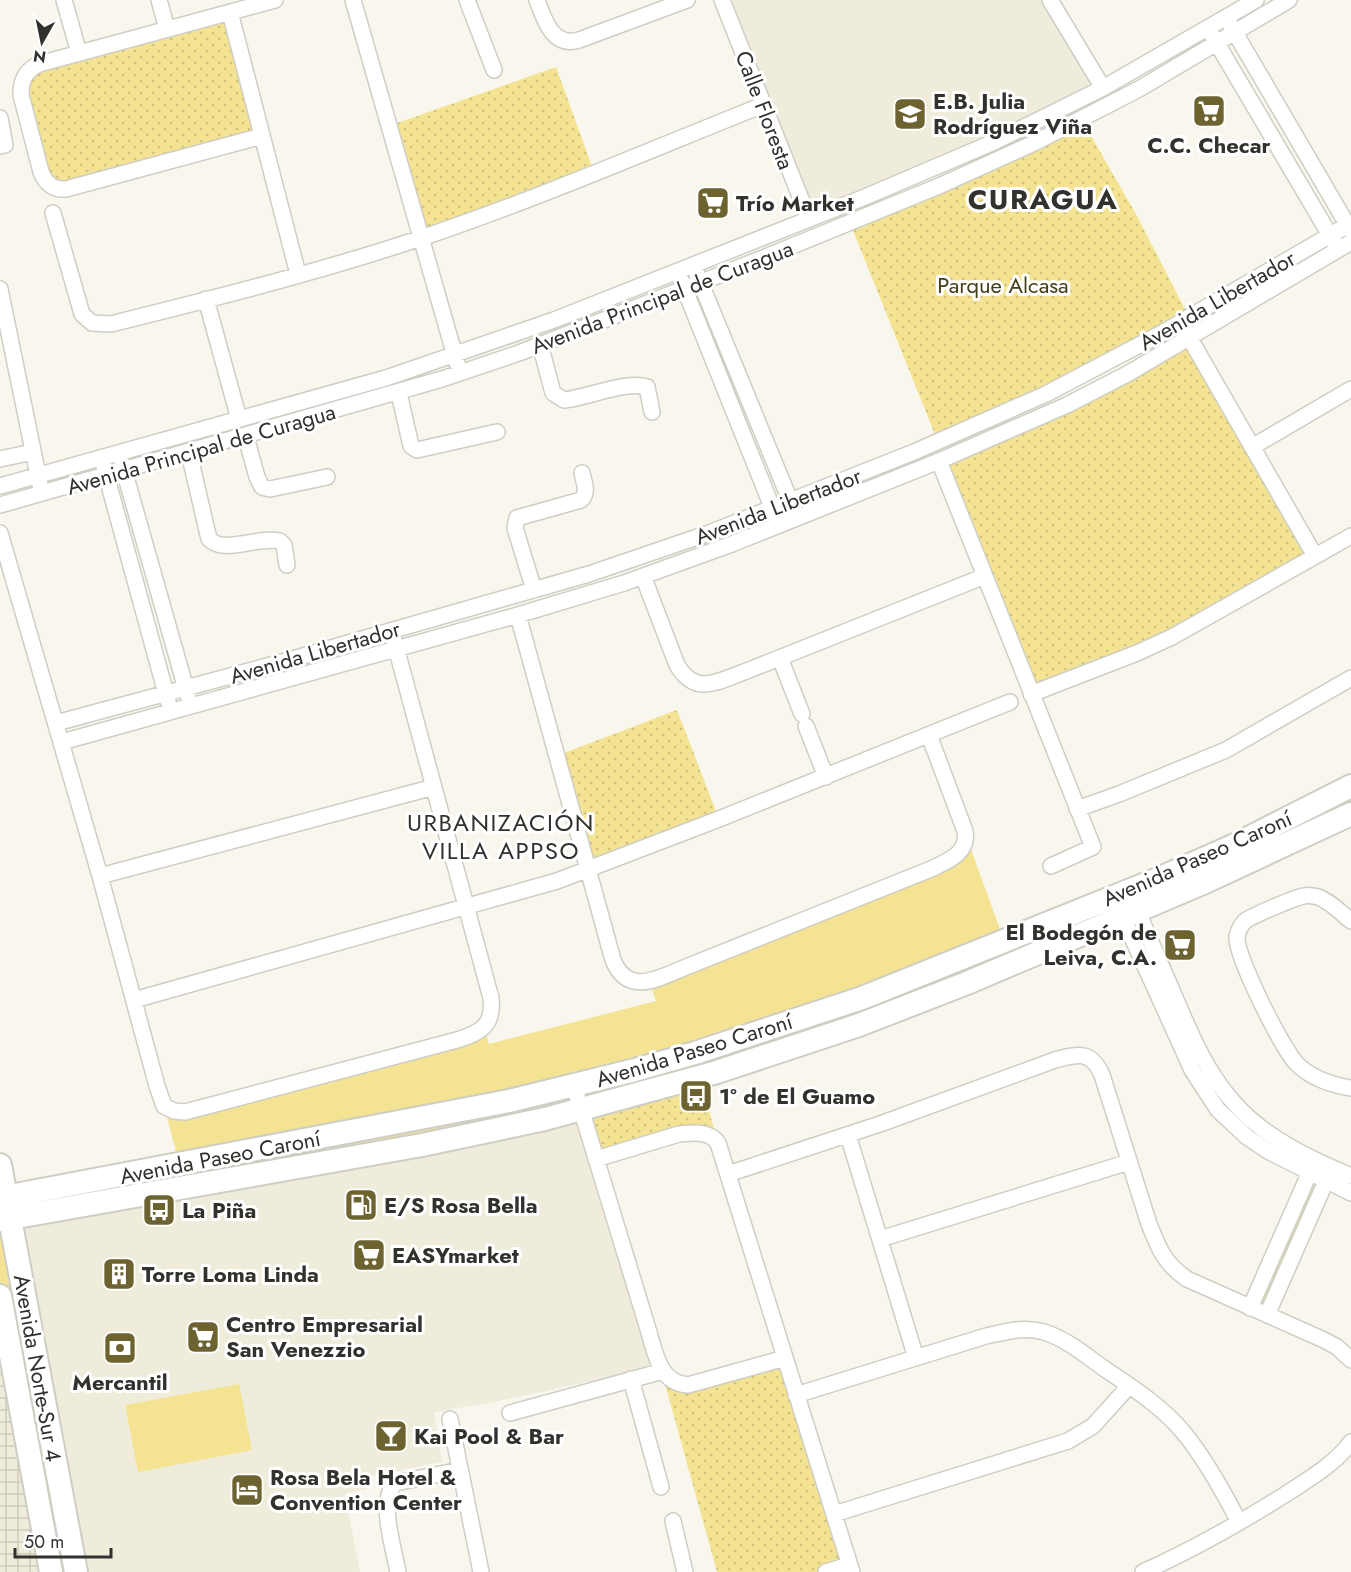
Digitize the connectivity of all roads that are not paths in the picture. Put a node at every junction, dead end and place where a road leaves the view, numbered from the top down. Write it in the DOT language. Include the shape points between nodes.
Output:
graph roads {
  1 [pos="64,0"];
  2 [pos="159,0"];
  3 [pos="274,0"];
  4 [pos="353,0"];
  5 [pos="467,0"];
  6 [pos="537,0"];
  7 [pos="687,0"];
  8 [pos="722,0"];
  9 [pos="1050,0"];
  10 [pos="1256,0"];
  11 [pos="1290,0"];
  12 [pos="254,3"];
  13 [pos="230,12"];
  14 [pos="1226,17"];
  15 [pos="1208,27"];
  16 [pos="167,29"];
  17 [pos="1235,32"];
  18 [pos="1217,43"];
  19 [pos="79,53"];
  20 [pos="494,70"];
  21 [pos="1103,88"];
  22 [pos="763,105"];
  23 [pos="0,118"];
  24 [pos="262,136"];
  25 [pos="0,146"];
  26 [pos="53,213"];
  27 [pos="809,219"];
  28 [pos="1350,226"];
  29 [pos="1329,235"];
  30 [pos="420,238"];
  31 [pos="1345,246"];
  32 [pos="693,265"];
  33 [pos="677,272"];
  34 [pos="298,274"];
  35 [pos="700,282"];
  36 [pos="0,289"];
  37 [pos="684,289"];
  38 [pos="206,299"];
  39 [pos="1180,323"];
  40 [pos="1189,338"];
  41 [pos="540,344"];
  42 [pos="454,356"];
  43 [pos="460,374"];
  44 [pos="1351,389"];
  45 [pos="399,393"];
  46 [pos="652,412"];
  47 [pos="239,419"];
  48 [pos="497,432"];
  49 [pos="246,436"];
  50 [pos="1252,447"];
  51 [pos="33,452"];
  52 [pos="119,453"];
  53 [pos="189,453"];
  54 [pos="102,458"];
  55 [pos="0,459"];
  56 [pos="939,461"];
  57 [pos="124,471"];
  58 [pos="582,473"];
  59 [pos="38,476"];
  60 [pos="107,476"];
  61 [pos="327,477"];
  62 [pos="0,486"];
  63 [pos="42,493"];
  64 [pos="790,501"];
  65 [pos="0,505"];
  66 [pos="772,508"];
  67 [pos="797,519"];
  68 [pos="780,526"];
  69 [pos="0,533"];
  70 [pos="1351,536"];
  71 [pos="1315,556"];
  72 [pos="287,566"];
  73 [pos="643,576"];
  74 [pos="985,576"];
  75 [pos="534,590"];
  76 [pos="518,615"];
  77 [pos="392,631"];
  78 [pos="396,649"];
  79 [pos="780,658"];
  80 [pos="1351,678"];
  81 [pos="186,688"];
  82 [pos="166,694"];
  83 [pos="1031,694"];
  84 [pos="1010,702"];
  85 [pos="191,705"];
  86 [pos="171,711"];
  87 [pos="56,723"];
  88 [pos="929,735"];
  89 [pos="62,742"];
  90 [pos="826,777"];
  91 [pos="1351,786"];
  92 [pos="434,787"];
  93 [pos="1077,809"];
  94 [pos="1351,814"];
  95 [pos="1051,866"];
  96 [pos="587,870"];
  97 [pos="100,876"];
  98 [pos="1126,904"];
  99 [pos="466,906"];
  100 [pos="1351,921"];
  101 [pos="134,1000"];
  102 [pos="574,1086"];
  103 [pos="1351,1088"];
  104 [pos="581,1110"];
  105 [pos="848,1135"];
  106 [pos="596,1159"];
  107 [pos="1130,1162"];
  108 [pos="0,1163"];
  109 [pos="1312,1166"];
  110 [pos="728,1174"];
  111 [pos="1329,1175"];
  112 [pos="1351,1176"];
  113 [pos="1351,1193"];
  114 [pos="44,1201"];
  115 [pos="4,1208"];
  116 [pos="880,1239"];
  117 [pos="17,1258"];
  118 [pos="0,1296"];
  119 [pos="1250,1308"];
  120 [pos="1267,1315"];
  121 [pos="785,1358"];
  122 [pos="916,1358"];
  123 [pos="1351,1360"];
  124 [pos="663,1371"];
  125 [pos="631,1379"];
  126 [pos="1129,1386"];
  127 [pos="796,1395"];
  128 [pos="510,1413"];
  129 [pos="450,1419"];
  130 [pos="1351,1442"];
  131 [pos="460,1470"];
  132 [pos="662,1487"];
  133 [pos="834,1514"];
  134 [pos="673,1521"];
  135 [pos="1239,1522"];
  136 [pos="851,1568"];
  137 [pos="51,1572"];
  138 [pos="76,1572"];
  139 [pos="398,1572"];
  140 [pos="481,1572"];
  141 [pos="685,1572"];
  142 [pos="826,1572"];
  143 [pos="1143,1572"];
  1 -- 19 [label="street"];
  2 -- 16 [label="street"];
  3 -- 12 [label="street"];
  4 -- 30 [label="street"];
  5 -- 20 [label="street"];
  6 -- 7 [label="street" via="550,30 568,42"];
  8 -- 22 [label="street, Calle Floresta"];
  9 -- 21 [label="street"];
  10 -- 14 [label="street, Avenida Principal de Curagua"];
  11 -- 17 [label="street, Avenida Principal de Curagua"];
  12 -- 13 [label="street"];
  13 -- 16 [label="street"];
  13 -- 24 [label="street"];
  14 -- 15 [label="street, Avenida Principal de Curagua"];
  14 -- 17 [label="street"];
  15 -- 18 [label="street"];
  15 -- 21 [label="street, Avenida Principal de Curagua"];
  16 -- 19 [label="street"];
  17 -- 18 [label="street, Avenida Principal de Curagua"];
  17 -- 28 [label="street"];
  18 -- 29 [label="street"];
  18 -- 35 [label="street, Avenida Principal de Curagua" via="1034,143 873,214"];
  19 -- 24 [label="street" via="33,67 21,84 41,172 51,187 66,189"];
  21 -- 27 [label="street, Avenida Principal de Curagua" via="994,142"];
  22 -- 27 [label="street, Calle Floresta"];
  22 -- 30 [label="street" via="514,205"];
  23 -- 25 [label="street" via="5,145"];
  24 -- 34 [label="street"];
  26 -- 38 [label="street" via="79,307 92,323 111,324"];
  27 -- 32 [label="street, Avenida Principal de Curagua"];
  28 -- 29 [label="street, Avenida Libertador"];
  29 -- 31 [label="street"];
  29 -- 39 [label="street, Avenida Libertador"];
  30 -- 34 [label="street"];
  30 -- 42 [label="street"];
  31 -- 40 [label="street, Avenida Libertador"];
  32 -- 33 [label="street, Avenida Principal de Curagua"];
  32 -- 35 [label="street"];
  33 -- 37 [label="street"];
  33 -- 42 [label="street, Avenida Principal de Curagua"];
  34 -- 38 [label="street"];
  35 -- 37 [label="street, Avenida Principal de Curagua"];
  35 -- 64 [label="street"];
  36 -- 51 [label="street"];
  37 -- 41 [label="street, Avenida Principal de Curagua"];
  37 -- 66 [label="street"];
  38 -- 47 [label="street"];
  39 -- 40 [label="street"];
  39 -- 64 [label="street, Avenida Libertador" via="1021,406"];
  40 -- 50 [label="street"];
  40 -- 56 [label="street, Avenida Libertador" via="1066,405"];
  41 -- 43 [label="street, Avenida Principal de Curagua"];
  41 -- 46 [label="street" via="553,393 564,400 641,385 647,387"];
  42 -- 43 [label="street"];
  42 -- 47 [label="street, Avenida Principal de Curagua"];
  43 -- 45 [label="street, Avenida Principal de Curagua"];
  44 -- 50 [label="street"];
  45 -- 48 [label="street" via="411,446 417,450"];
  45 -- 49 [label="street, Avenida Principal de Curagua"];
  47 -- 52 [label="street, Avenida Principal de Curagua"];
  49 -- 53 [label="street, Avenida Principal de Curagua"];
  49 -- 61 [label="street" via="262,486 270,489"];
  50 -- 71 [label="street"];
  51 -- 55 [label="street"];
  51 -- 59 [label="street"];
  52 -- 54 [label="street, Avenida Principal de Curagua"];
  52 -- 57 [label="street"];
  53 -- 57 [label="street, Avenida Principal de Curagua"];
  53 -- 72 [label="street" via="209,539 226,547 253,540 280,541"];
  54 -- 59 [label="street, Avenida Principal de Curagua"];
  54 -- 60 [label="street"];
  56 -- 67 [label="street, Avenida Libertador"];
  56 -- 74 [label="street"];
  57 -- 60 [label="street, Avenida Principal de Curagua"];
  57 -- 81 [label="street"];
  58 -- 75 [label="street" via="586,490 581,500 517,518 515,528"];
  59 -- 62 [label="street, Avenida Principal de Curagua"];
  59 -- 63 [label="street"];
  60 -- 63 [label="street, Avenida Principal de Curagua"];
  60 -- 82 [label="street"];
  63 -- 65 [label="street, Avenida Principal de Curagua"];
  64 -- 66 [label="street, Avenida Libertador"];
  64 -- 67 [label="street"];
  66 -- 68 [label="street"];
  66 -- 75 [label="street, Avenida Libertador" via="649,555"];
  67 -- 68 [label="street, Avenida Libertador"];
  68 -- 73 [label="street, Avenida Libertador"];
  69 -- 87 [label="street"];
  70 -- 71 [label="street"];
  71 -- 83 [label="street" via="1172,637"];
  73 -- 76 [label="street, Avenida Libertador"];
  73 -- 79 [label="street" via="685,678 708,684"];
  74 -- 79 [label="street"];
  74 -- 83 [label="street"];
  75 -- 77 [label="street, Avenida Libertador"];
  76 -- 78 [label="street, Avenida Libertador"];
  76 -- 96 [label="street"];
  77 -- 78 [label="street"];
  77 -- 81 [label="street, Avenida Libertador"];
  78 -- 85 [label="street, Avenida Libertador"];
  78 -- 92 [label="street"];
  79 -- 90 [label="street"];
  80 -- 93 [label="street" via="1227,750"];
  81 -- 82 [label="street, Avenida Libertador"];
  81 -- 85 [label="street"];
  82 -- 86 [label="street"];
  82 -- 87 [label="street, Avenida Libertador"];
  83 -- 93 [label="street"];
  84 -- 88 [label="street"];
  85 -- 86 [label="street, Avenida Libertador"];
  86 -- 89 [label="street, Avenida Libertador"];
  87 -- 89 [label="street"];
  88 -- 90 [label="street"];
  88 -- 96 [label="street" via="965,831 964,845 957,854 931,869 686,967 643,982 621,975"];
  89 -- 97 [label="street"];
  90 -- 96 [label="street"];
  91 -- 98 [label="street, Avenida Paseo Caroní"];
  92 -- 97 [label="street"];
  92 -- 99 [label="street"];
  93 -- 95 [label="street" via="1093,848"];
  94 -- 98 [label="street, Avenida Paseo Caroní" via="1248,863"];
  96 -- 99 [label="street"];
  97 -- 101 [label="street"];
  98 -- 102 [label="street, Avenida Paseo Caroní" via="727,1043"];
  98 -- 104 [label="street, Avenida Paseo Caroní" via="967,983 859,1025 717,1072"];
  98 -- 109 [label="street" via="1187,1060 1207,1095 1218,1110 1268,1152"];
  99 -- 101 [label="street"];
  99 -- 101 [label="street" via="492,1006 484,1027 457,1040 179,1112 168,1109 162,1101"];
  100 -- 103 [label="street" via="1324,900 1304,896 1248,919 1237,940 1289,1055 1316,1078"];
  102 -- 104 [label="street"];
  102 -- 114 [label="street, Avenida Paseo Caroní"];
  104 -- 106 [label="street"];
  104 -- 114 [label="street, Avenida Paseo Caroní" via="422,1145"];
  105 -- 107 [label="street" via="1055,1060 1079,1055 1092,1059 1098,1066"];
  105 -- 110 [label="street"];
  105 -- 116 [label="street"];
  106 -- 110 [label="street" via="665,1137 702,1133 710,1134 718,1143"];
  106 -- 124 [label="street"];
  107 -- 116 [label="street"];
  107 -- 119 [label="street" via="1164,1258 1187,1279"];
  108 -- 114 [label="street"];
  108 -- 115 [label="street, Avenida Norte-Sur 4"];
  109 -- 111 [label="street"];
  109 -- 119 [label="street"];
  110 -- 121 [label="street"];
  111 -- 112 [label="street"];
  111 -- 113 [label="street"];
  111 -- 120 [label="street"];
  114 -- 115 [label="street, Avenida Paseo Caroní"];
  114 -- 117 [label="street" via="25,1231"];
  115 -- 117 [label="street, Avenida Norte-Sur 4"];
  116 -- 122 [label="street"];
  117 -- 138 [label="street, Avenida Norte-Sur 4"];
  118 -- 137 [label="street, Avenida Norte-Sur 4"];
  119 -- 120 [label="street"];
  120 -- 123 [label="street" via="1337,1347"];
  121 -- 124 [label="street" via="688,1385 672,1381"];
  121 -- 127 [label="street"];
  122 -- 126 [label="street" via="1005,1331 1030,1329 1065,1342"];
  122 -- 127 [label="street"];
  124 -- 125 [label="street"];
  125 -- 128 [label="street"];
  125 -- 132 [label="street"];
  126 -- 133 [label="street" via="1093,1426 1068,1441"];
  126 -- 135 [label="street" via="1183,1431 1218,1482"];
  127 -- 133 [label="street"];
  129 -- 131 [label="street"];
  130 -- 135 [label="street" via="1330,1463"];
  131 -- 139 [label="street" via="394,1483 390,1488 386,1506"];
  131 -- 140 [label="street"];
  133 -- 136 [label="street"];
  134 -- 141 [label="street"];
  135 -- 143 [label="street"];
  136 -- 142 [label="street"];
}
